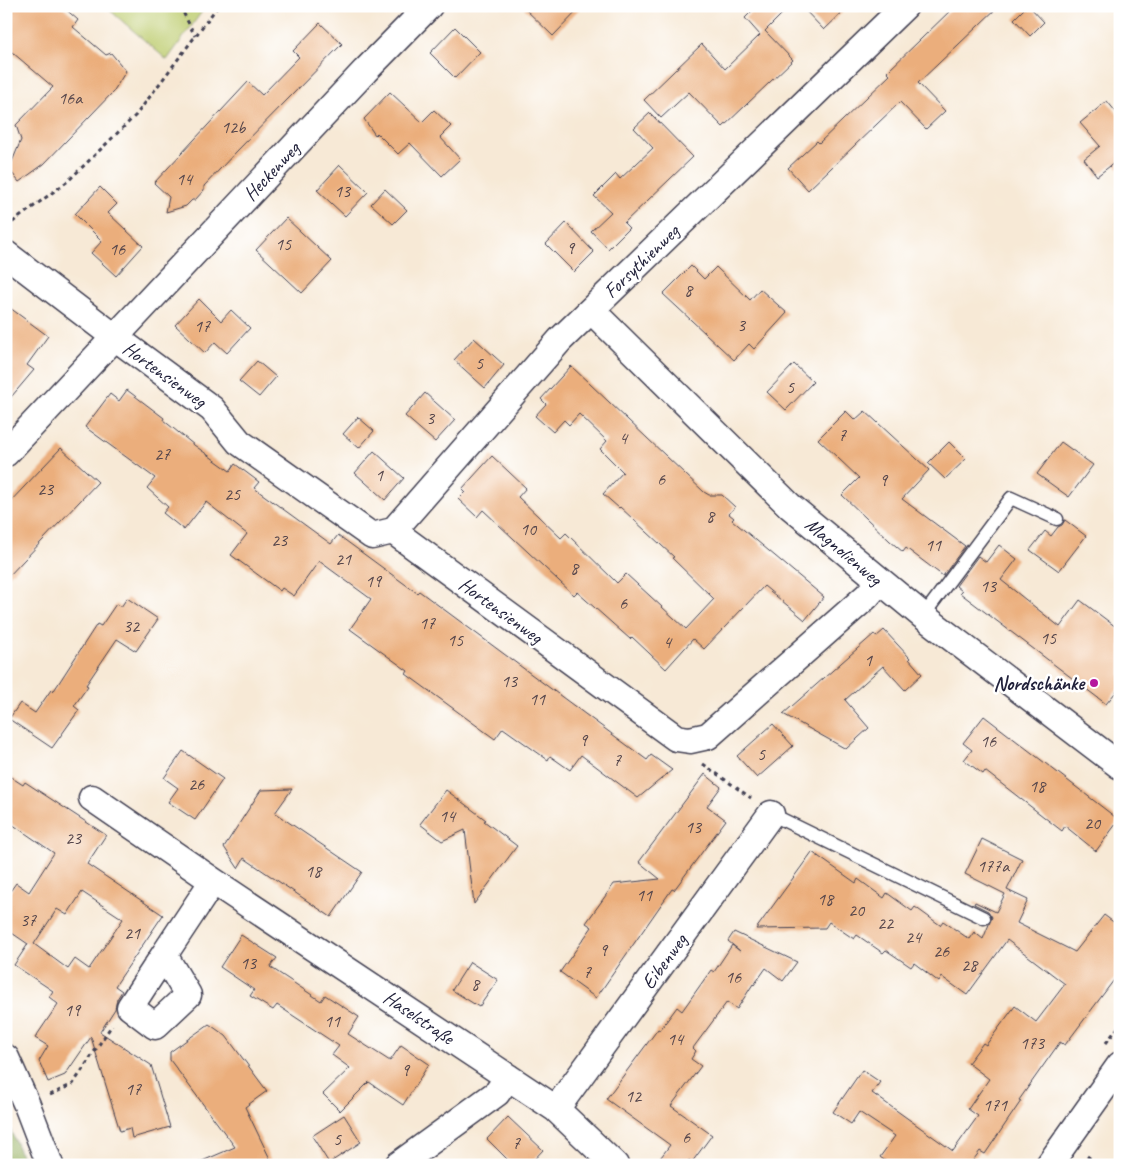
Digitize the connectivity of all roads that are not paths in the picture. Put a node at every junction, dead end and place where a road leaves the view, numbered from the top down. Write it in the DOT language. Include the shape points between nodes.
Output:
graph roads {
  1 [pos="429,6"];
  2 [pos="905,6"];
  3 [pos="6,254"];
  4 [pos="591,310"];
  5 [pos="116,338"];
  6 [pos="7,451"];
  7 [pos="1057,519"];
  8 [pos="394,531"];
  9 [pos="880,580"];
  10 [pos="923,616"];
  11 [pos="1120,766"];
  12 [pos="92,798"];
  13 [pos="771,814"];
  14 [pos="213,881"];
  15 [pos="984,918"];
  16 [pos="164,955"];
  17 [pos="6,1058"];
  18 [pos="1120,1065"];
  19 [pos="508,1077"];
  20 [pos="556,1109"];
  21 [pos="50,1165"];
  22 [pos="398,1165"];
  23 [pos="615,1165"];
  24 [pos="1049,1165"];
  1 -- 5 [label="street, Heckenweg"];
  2 -- 4 [label="street, Forsythienweg"];
  3 -- 5 [label="street"];
  4 -- 8 [label="street, Forsythienweg" via="560,340"];
  4 -- 9 [label="street, Magnolienweg" via="790,506"];
  5 -- 6 [label="street, Heckenweg"];
  5 -- 8 [label="street, Hortensienweg" via="212,409 239,442 372,536"];
  7 -- 10 [label="lane" via="1011,498"];
  8 -- 9 [label="street, Hortensienweg" via="676,738 690,740 708,736 867,596"];
  9 -- 10 [label="street, Magnolienweg"];
  10 -- 11 [label="street, Magnolienweg"];
  12 -- 14 [label="street, Haselstraße"];
  13 -- 15 [label="lane"];
  13 -- 20 [label="street, Eibenweg"];
  14 -- 16 [label="street"];
  14 -- 19 [label="street, Haselstraße"];
  16 -- 16 [label="street" via="188,995 156,1026 130,1007"];
  17 -- 21 [label="street"];
  18 -- 24 [label="street"];
  19 -- 20 [label="street, Haselstraße"];
  19 -- 22 [label="street" via="497,1092"];
  20 -- 23 [label="street, Haselstraße"];
}
